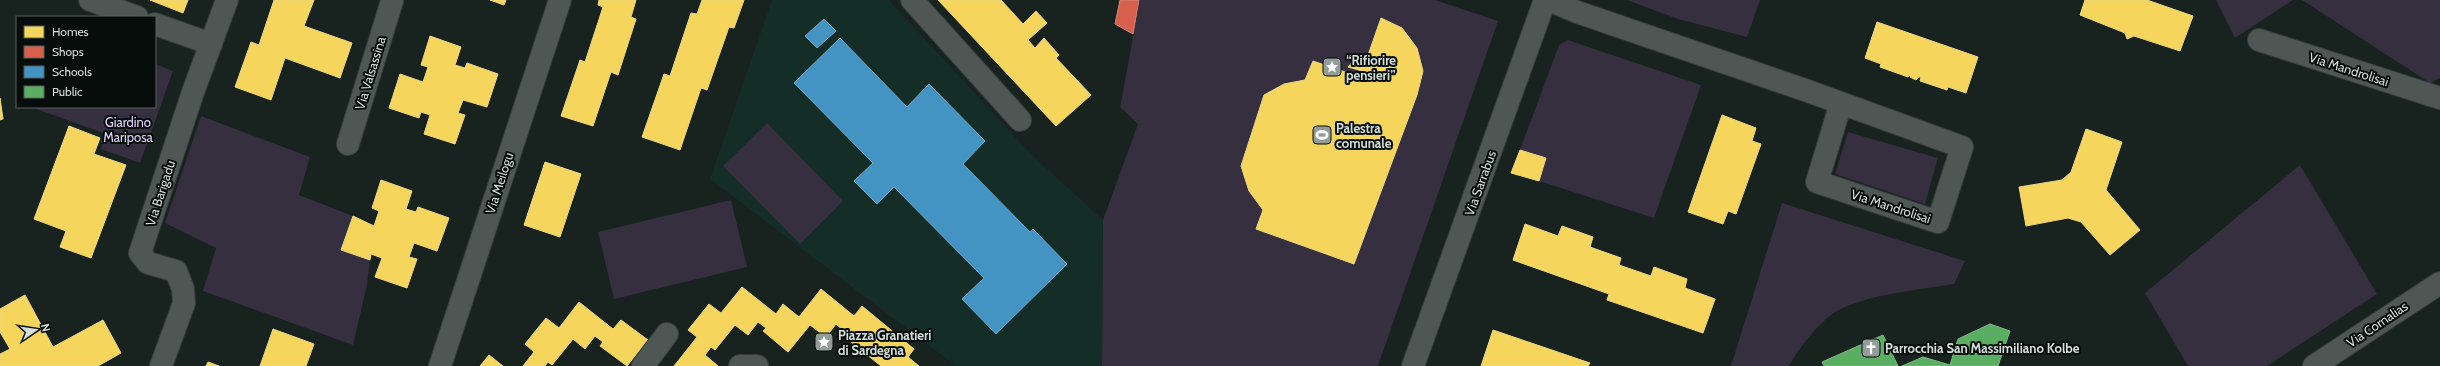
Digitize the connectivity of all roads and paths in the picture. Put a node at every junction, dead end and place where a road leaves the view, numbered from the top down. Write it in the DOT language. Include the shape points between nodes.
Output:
graph roads {
  1 [pos="227,0"];
  2 [pos="560,0"];
  3 [pos="912,0"];
  4 [pos="1545,0"];
  5 [pos="1549,0"];
  6 [pos="392,1"];
  7 [pos="102,2"];
  8 [pos="135,16"];
  9 [pos="156,24"];
  10 [pos="2259,40"];
  11 [pos="211,44"];
  12 [pos="2440,98"];
  13 [pos="1841,103"];
  14 [pos="1020,120"];
  15 [pos="348,144"];
  16 [pos="2440,283"];
  17 [pos="667,334"];
  18 [pos="161,366"];
  19 [pos="440,366"];
  20 [pos="643,366"];
  21 [pos="740,366"];
  22 [pos="757,366"];
  23 [pos="1414,366"];
  24 [pos="2314,366"];
  1 -- 11 [label="street, Via Barigadu"];
  2 -- 19 [label="street, Via Meilogu"];
  3 -- 14 [label="street"];
  4 -- 23 [label="street, Via Sarrabus"];
  5 -- 13 [label="street, Via Mandrolisai" via="1577,12"];
  6 -- 15 [label="street, Via Valsassina"];
  7 -- 8 [label="street"];
  9 -- 11 [label="street"];
  10 -- 12 [label="street, Via Mandrolisai"];
  11 -- 18 [label="street, Via Barigadu" via="140,253 148,263 176,271 183,289 184,303"];
  13 -- 13 [label="street, Via Mandrolisai" via="1817,182 1938,222 1962,147"];
  16 -- 24 [label="street, Via Cornalias"];
  17 -- 20 [label="street"];
  21 -- 22 [label="street"];
}
